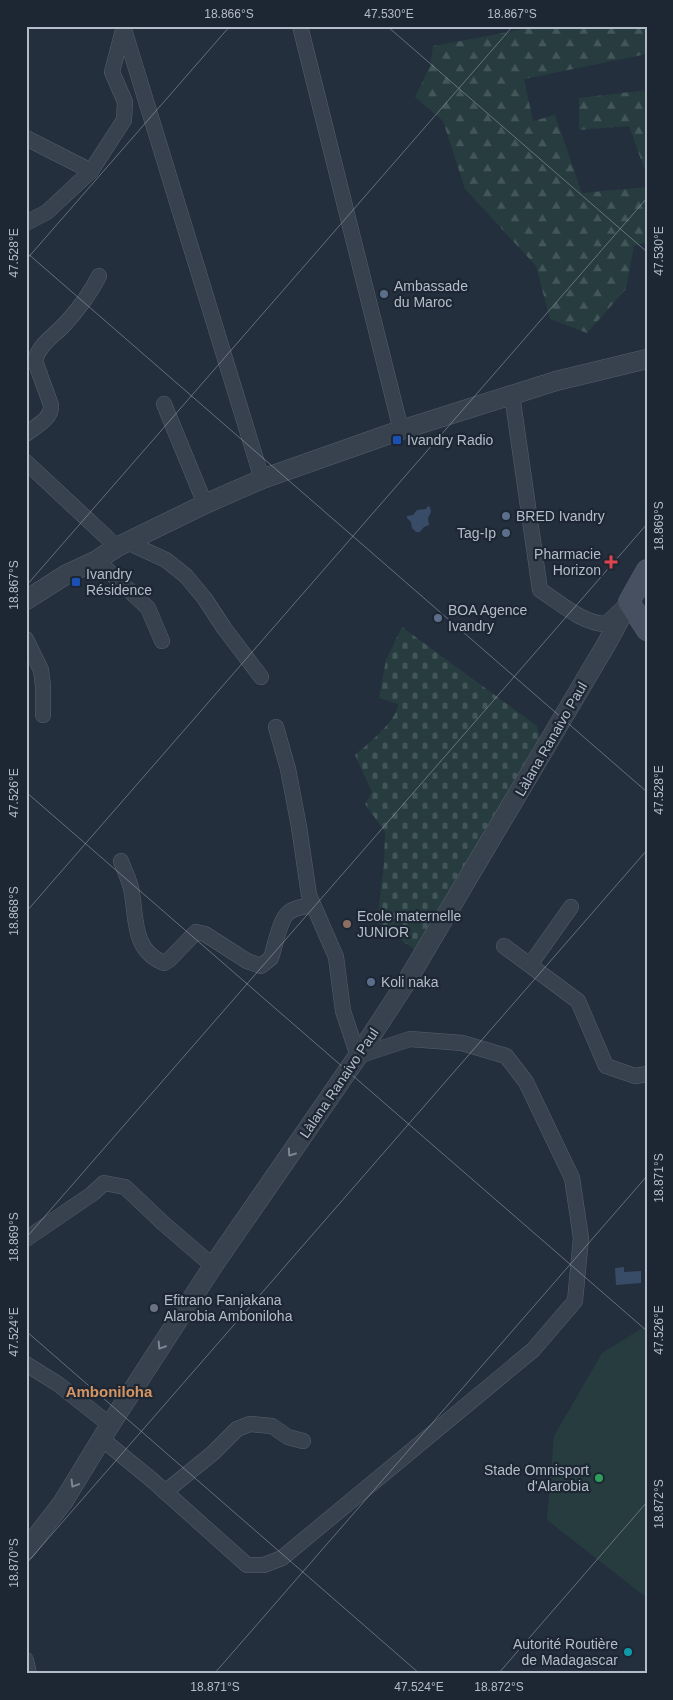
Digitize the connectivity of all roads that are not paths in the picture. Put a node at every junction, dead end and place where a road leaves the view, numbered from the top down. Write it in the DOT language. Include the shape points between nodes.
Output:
graph roads {
  1 [pos="300,26"];
  2 [pos="121,27"];
  3 [pos="26,138"];
  4 [pos="91,171"];
  5 [pos="26,223"];
  6 [pos="99,276"];
  7 [pos="647,359"];
  8 [pos="512,395"];
  9 [pos="164,404"];
  10 [pos="401,430"];
  11 [pos="26,434"];
  12 [pos="26,462"];
  13 [pos="262,479"];
  14 [pos="205,504"];
  15 [pos="122,545"];
  16 [pos="98,560"];
  17 [pos="647,570"];
  18 [pos="26,600"];
  19 [pos="628,602"];
  20 [pos="647,630"];
  21 [pos="26,639"];
  22 [pos="162,641"];
  23 [pos="261,677"];
  24 [pos="43,716"];
  25 [pos="276,728"];
  26 [pos="121,861"];
  27 [pos="313,905"];
  28 [pos="571,907"];
  29 [pos="504,946"];
  30 [pos="530,965"];
  31 [pos="358,1056"];
  32 [pos="647,1074"];
  33 [pos="26,1238"];
  34 [pos="213,1266"];
  35 [pos="26,1364"];
  36 [pos="106,1432"];
  37 [pos="303,1441"];
  38 [pos="164,1492"];
  39 [pos="26,1550"];
  40 [pos="26,1660"];
  41 [pos="29,1674"];
  1 -- 10 [label="street"];
  2 -- 4 [label="street" via="112,72 125,102 124,120"];
  2 -- 13 [label="street"];
  3 -- 4 [label="street"];
  4 -- 5 [label="street" via="47,212"];
  6 -- 11 [label="street" via="92,291 36,355 35,361 52,411"];
  7 -- 8 [label="street"];
  8 -- 10 [label="street"];
  8 -- 19 [label="street" via="540,590 597,624 606,624"];
  9 -- 14 [label="street"];
  10 -- 13 [label="street"];
  12 -- 15 [label="street"];
  13 -- 14 [label="street"];
  14 -- 15 [label="street"];
  15 -- 16 [label="street"];
  15 -- 23 [label="street" via="166,560 186,576"];
  16 -- 18 [label="street" via="67,574"];
  16 -- 22 [label="street" via="148,608"];
  17 -- 19 [label="main road"];
  19 -- 20 [label="main road"];
  19 -- 31 [label="street, Làlana Ranaivo Paul" via="425,954"];
  21 -- 24 [label="street" via="41,670"];
  25 -- 27 [label="street" via="288,769"];
  26 -- 27 [label="street" via="131,888 134,918 143,945 147,952 164,962 170,960 196,932 261,966 272,958 288,914"];
  27 -- 31 [label="street" via="336,957 343,1011"];
  28 -- 30 [label="street"];
  29 -- 30 [label="street"];
  30 -- 32 [label="street" via="578,1001 606,1066 635,1076"];
  31 -- 34 [label="street, Làlana Ranaivo Paul, one-way"];
  31 -- 38 [label="street" via="410,1039 462,1043 506,1056 526,1082 572,1178 581,1238 575,1301 533,1350 282,1558 264,1565 247,1565"];
  33 -- 34 [label="street" via="104,1183 125,1187"];
  34 -- 36 [label="street, Làlana Ranaivo Paul, one-way"];
  35 -- 36 [label="street" via="58,1384"];
  36 -- 38 [label="street"];
  36 -- 39 [label="street, Làlana Ranaivo Paul, one-way" via="64,1502"];
  37 -- 38 [label="street" via="288,1437 272,1426 250,1424 237,1429 213,1454"];
  40 -- 41 [label="street"];
}
